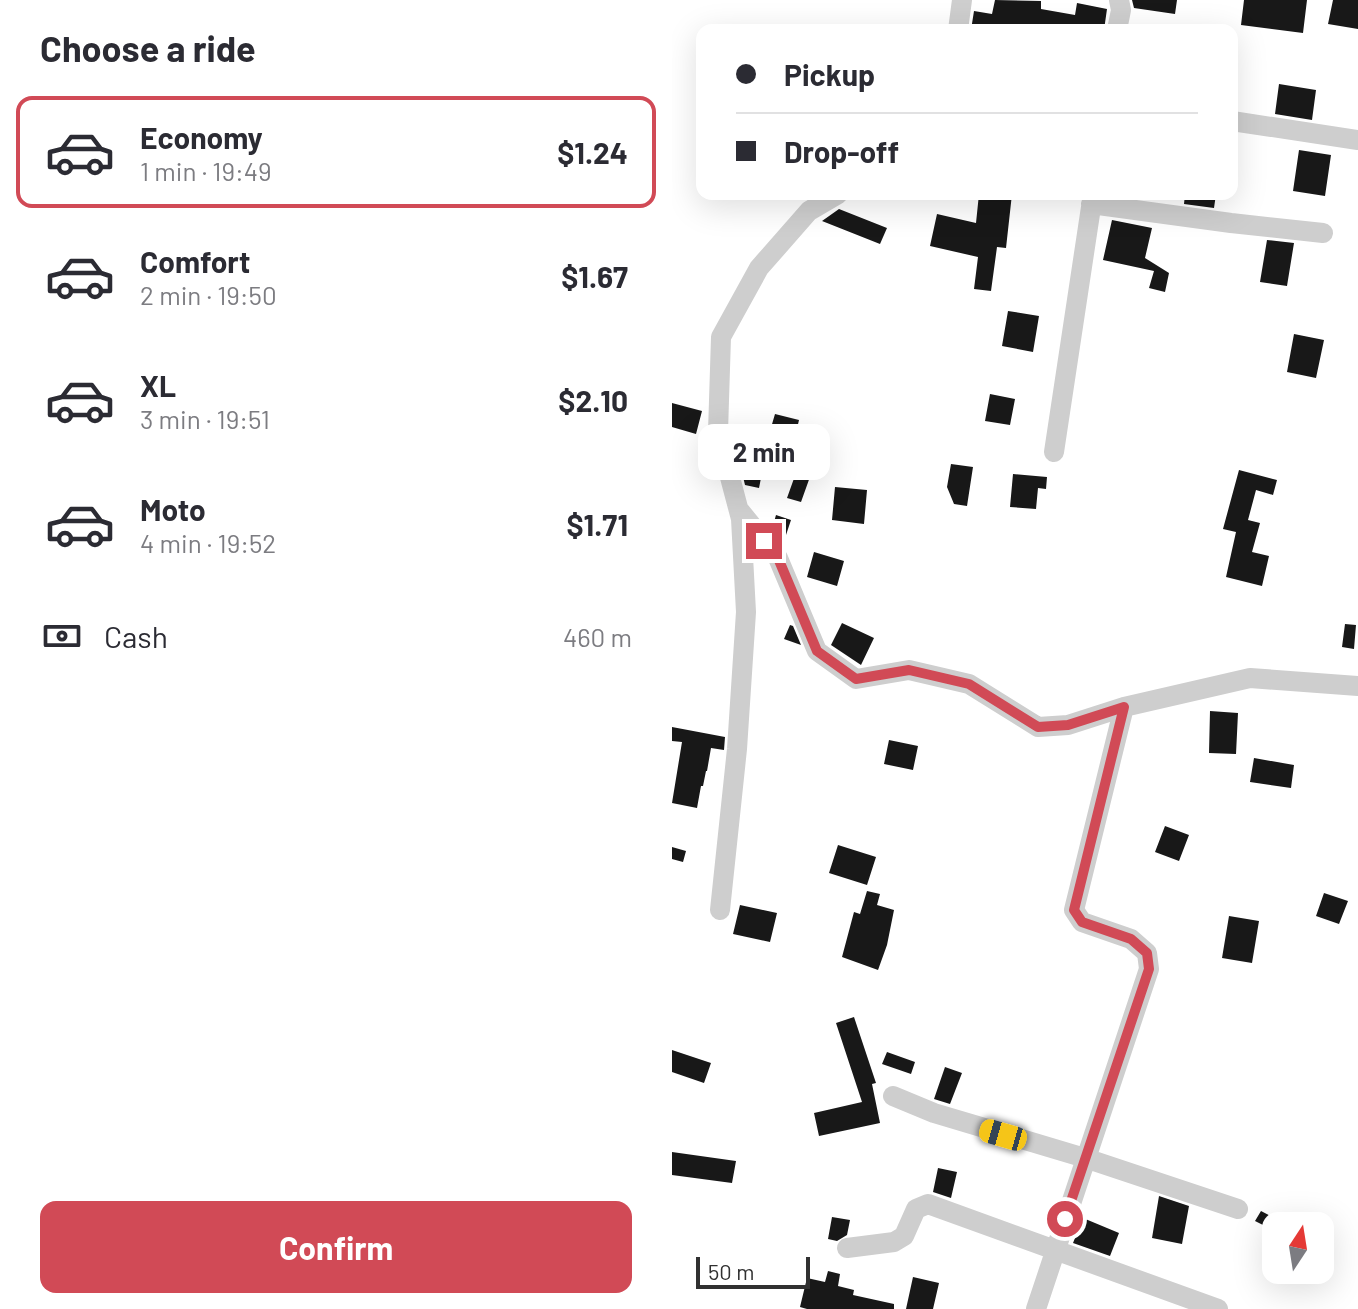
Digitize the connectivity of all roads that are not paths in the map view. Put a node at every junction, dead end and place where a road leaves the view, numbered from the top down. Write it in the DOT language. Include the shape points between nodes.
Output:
graph roads {
  1 [pos="962,0"];
  2 [pos="1119,0"];
  3 [pos="959,24"];
  4 [pos="1118,24"];
  5 [pos="1238,122"];
  6 [pos="1358,140"];
  7 [pos="828,200"];
  8 [pos="1092,200"];
  9 [pos="1098,200"];
  10 [pos="1323,233"];
  11 [pos="1054,452"];
  12 [pos="738,508"];
  13 [pos="1358,686"];
  14 [pos="1124,707"];
  15 [pos="720,910"];
  16 [pos="893,1096"];
  17 [pos="1085,1158"];
  18 [pos="1238,1209"];
  19 [pos="847,1248"];
  20 [pos="1055,1249"];
  21 [pos="1036,1309"];
  22 [pos="1218,1309"];
  1 -- 3 [label="street"];
  2 -- 4 [label="street"];
  5 -- 6 [label="street"];
  7 -- 12 [label="street" via="809,211 759,268 721,337 718,432"];
  8 -- 11 [label="street"];
  9 -- 10 [label="street"];
  12 -- 14 [label="street" via="778,558 817,651 856,679 909,670 969,684 1038,727 1068,725"];
  12 -- 15 [label="street" via="746,612"];
  13 -- 14 [label="street" via="1250,678"];
  14 -- 17 [label="street" via="1074,910 1082,922 1131,939 1147,953 1149,969"];
  16 -- 17 [label="street" via="948,1118"];
  17 -- 18 [label="street"];
  17 -- 20 [label="street"];
  19 -- 20 [label="street" via="894,1242 904,1236 916,1209 928,1204"];
  20 -- 21 [label="street"];
  20 -- 22 [label="street"];
}
